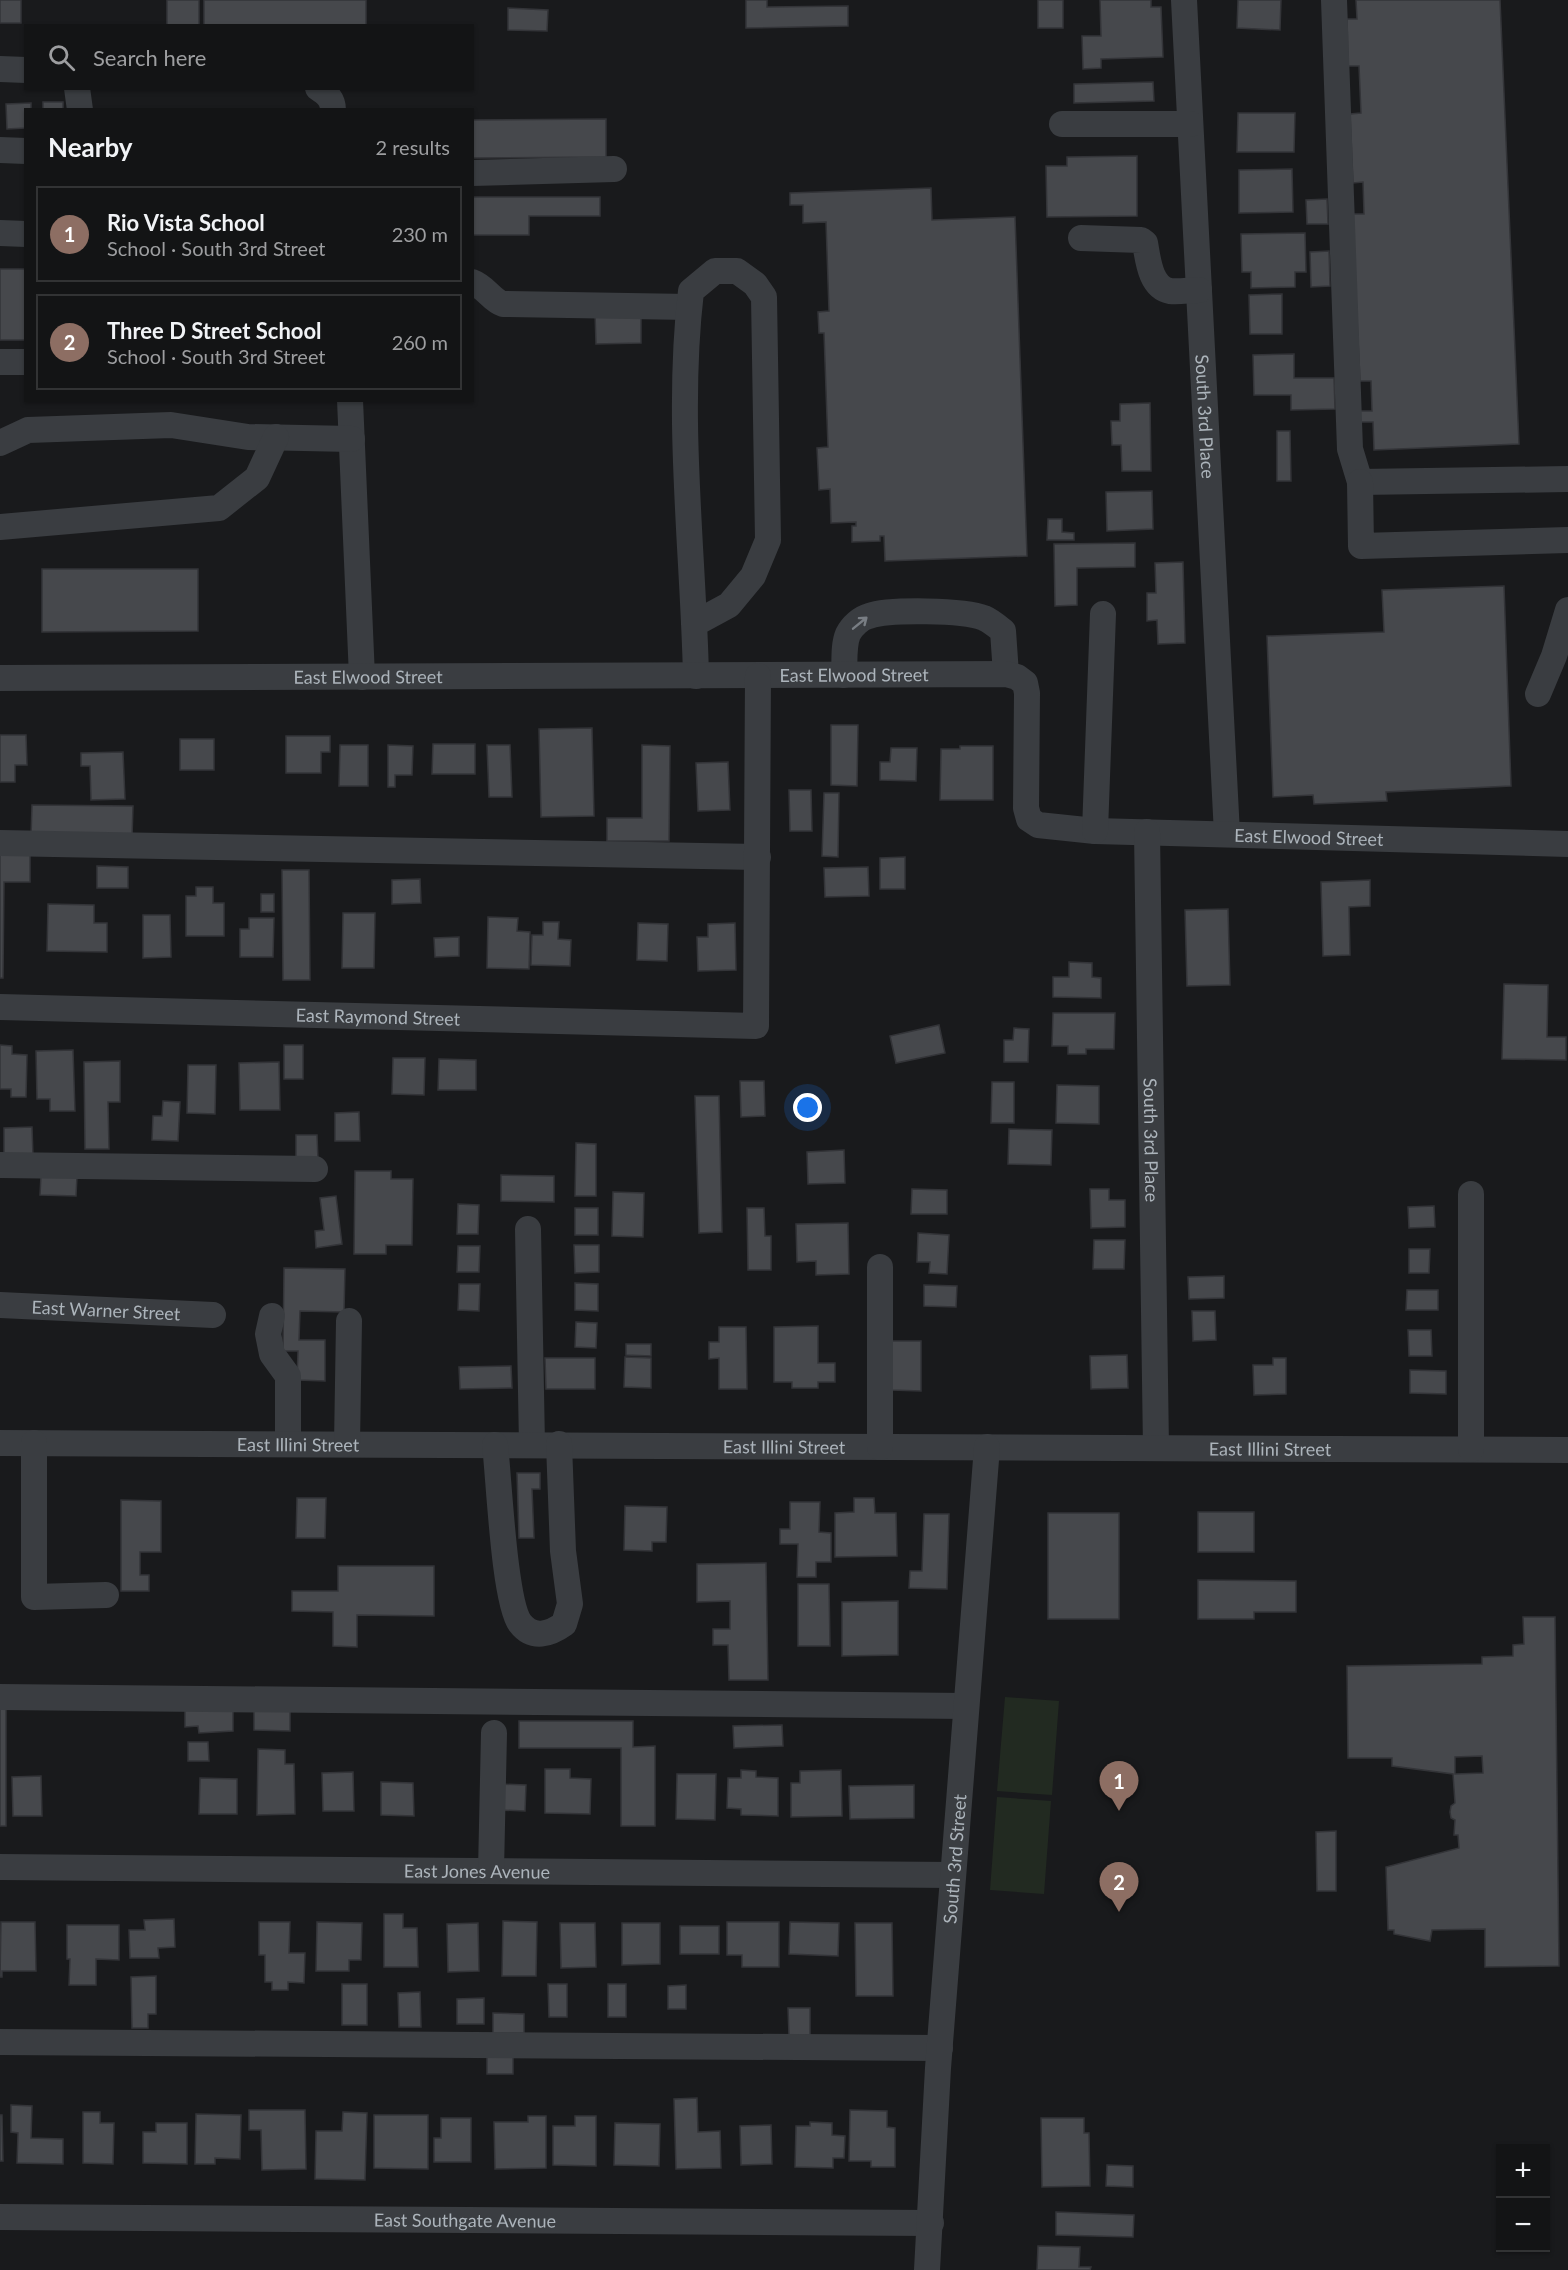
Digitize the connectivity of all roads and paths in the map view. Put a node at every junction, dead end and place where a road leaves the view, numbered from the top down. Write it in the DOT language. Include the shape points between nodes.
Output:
graph roads {
  1 [pos="1184,0"];
  2 [pos="1334,0"];
  3 [pos="0,69"];
  4 [pos="24,70"];
  5 [pos="77,90"];
  6 [pos="321,90"];
  7 [pos="80,108"];
  8 [pos="333,108"];
  9 [pos="1062,124"];
  10 [pos="1190,124"];
  11 [pos="0,150"];
  12 [pos="24,151"];
  13 [pos="614,169"];
  14 [pos="474,173"];
  15 [pos="0,233"];
  16 [pos="24,234"];
  17 [pos="1080,238"];
  18 [pos="474,283"];
  19 [pos="1199,290"];
  20 [pos="689,307"];
  21 [pos="0,362"];
  22 [pos="24,362"];
  23 [pos="350,402"];
  24 [pos="276,437"];
  25 [pos="352,439"];
  26 [pos="0,443"];
  27 [pos="1568,479"];
  28 [pos="1360,482"];
  29 [pos="0,527"];
  30 [pos="1568,540"];
  31 [pos="1568,610"];
  32 [pos="1103,614"];
  33 [pos="694,624"];
  34 [pos="1560,663"];
  35 [pos="1006,674"];
  36 [pos="844,675"];
  37 [pos="696,676"];
  38 [pos="758,676"];
  39 [pos="362,677"];
  40 [pos="0,678"];
  41 [pos="1538,694"];
  42 [pos="1095,831"];
  43 [pos="1148,832"];
  44 [pos="1227,834"];
  45 [pos="0,843"];
  46 [pos="1568,844"];
  47 [pos="758,856"];
  48 [pos="0,1007"];
  49 [pos="0,1165"];
  50 [pos="315,1169"];
  51 [pos="1471,1194"];
  52 [pos="528,1229"];
  53 [pos="880,1267"];
  54 [pos="0,1305"];
  55 [pos="213,1315"];
  56 [pos="272,1316"];
  57 [pos="349,1321"];
  58 [pos="0,1443"];
  59 [pos="34,1443"];
  60 [pos="288,1444"];
  61 [pos="347,1444"];
  62 [pos="559,1444"];
  63 [pos="495,1445"];
  64 [pos="532,1445"];
  65 [pos="880,1447"];
  66 [pos="987,1447"];
  67 [pos="1156,1448"];
  68 [pos="1471,1449"];
  69 [pos="1568,1450"];
  70 [pos="106,1595"];
  71 [pos="0,1697"];
  72 [pos="966,1706"];
  73 [pos="494,1732"];
  74 [pos="0,1867"];
  75 [pos="491,1871"];
  76 [pos="953,1875"];
  77 [pos="0,2042"];
  78 [pos="940,2048"];
  79 [pos="0,2217"];
  80 [pos="931,2223"];
  81 [pos="927,2270"];
  1 -- 10 [label="street, South 3rd Place"];
  2 -- 28 [label="street" via="1350,449"];
  3 -- 4 [label="street"];
  5 -- 7 [label="street"];
  6 -- 8 [label="street" via="333,102"];
  9 -- 10 [label="street"];
  10 -- 19 [label="street, South 3rd Place"];
  11 -- 12 [label="street"];
  13 -- 14 [label="street"];
  15 -- 16 [label="street"];
  17 -- 19 [label="street" via="1141,240 1157,282 1169,291"];
  18 -- 20 [label="street" via="503,304"];
  19 -- 44 [label="street, South 3rd Place"];
  20 -- 33 [label="street" via="685,343 687,511"];
  20 -- 33 [label="street" via="690,291 715,271 737,271 755,284 764,297 768,540 753,576 729,605"];
  21 -- 22 [label="street"];
  23 -- 25 [label="street"];
  24 -- 25 [label="street"];
  24 -- 26 [label="street" via="248,437 171,425 28,430"];
  24 -- 29 [label="street" via="257,478 219,508"];
  25 -- 39 [label="street"];
  27 -- 28 [label="street"];
  28 -- 30 [label="street" via="1361,546"];
  31 -- 34 [label="street"];
  32 -- 42 [label="street"];
  33 -- 37 [label="street"];
  34 -- 41 [label="street"];
  35 -- 36 [label="street, East Elwood Street"];
  36 -- 35 [label="street, one-way" via="849,633 861,619 881,614 956,612 985,618 1004,632"];
  35 -- 42 [label="street, East Elwood Street" via="1025,683 1027,693 1029,819 1038,825"];
  36 -- 38 [label="street, East Elwood Street"];
  37 -- 38 [label="street, East Elwood Street"];
  37 -- 39 [label="street, East Elwood Street"];
  38 -- 47 [label="street"];
  39 -- 40 [label="street, East Elwood Street"];
  42 -- 43 [label="street, East Elwood Street"];
  43 -- 44 [label="street, East Elwood Street"];
  43 -- 67 [label="street, South 3rd Place"];
  44 -- 46 [label="street, East Elwood Street"];
  45 -- 47 [label="street"];
  47 -- 48 [label="street, East Raymond Street" via="756,1026"];
  49 -- 50 [label="street"];
  51 -- 68 [label="street"];
  52 -- 64 [label="street"];
  53 -- 65 [label="street"];
  54 -- 55 [label="street, East Warner Street"];
  56 -- 60 [label="street" via="268,1334 272,1353 288,1376"];
  57 -- 61 [label="street"];
  58 -- 59 [label="street, East Illini Street"];
  59 -- 60 [label="street, East Illini Street"];
  59 -- 70 [label="street" via="34,1597"];
  60 -- 61 [label="street, East Illini Street"];
  61 -- 63 [label="street, East Illini Street"];
  62 -- 63 [label="street" via="563,1551 570,1604 564,1624 550,1633 532,1632 520,1622 513,1601"];
  62 -- 64 [label="street, East Illini Street"];
  62 -- 65 [label="street, East Illini Street"];
  63 -- 64 [label="street, East Illini Street"];
  65 -- 66 [label="street, East Illini Street"];
  66 -- 67 [label="street, East Illini Street"];
  66 -- 72 [label="street, South 3rd Street"];
  67 -- 68 [label="street, East Illini Street"];
  68 -- 69 [label="street, East Illini Street"];
  71 -- 72 [label="street"];
  72 -- 76 [label="street, South 3rd Street"];
  73 -- 75 [label="street"];
  74 -- 75 [label="street, East Jones Avenue"];
  75 -- 76 [label="street, East Jones Avenue"];
  76 -- 78 [label="street, South 3rd Street"];
  77 -- 78 [label="street"];
  78 -- 80 [label="street, South 3rd Street"];
  79 -- 80 [label="street, East Southgate Avenue"];
  80 -- 81 [label="street, South 3rd Street"];
}
